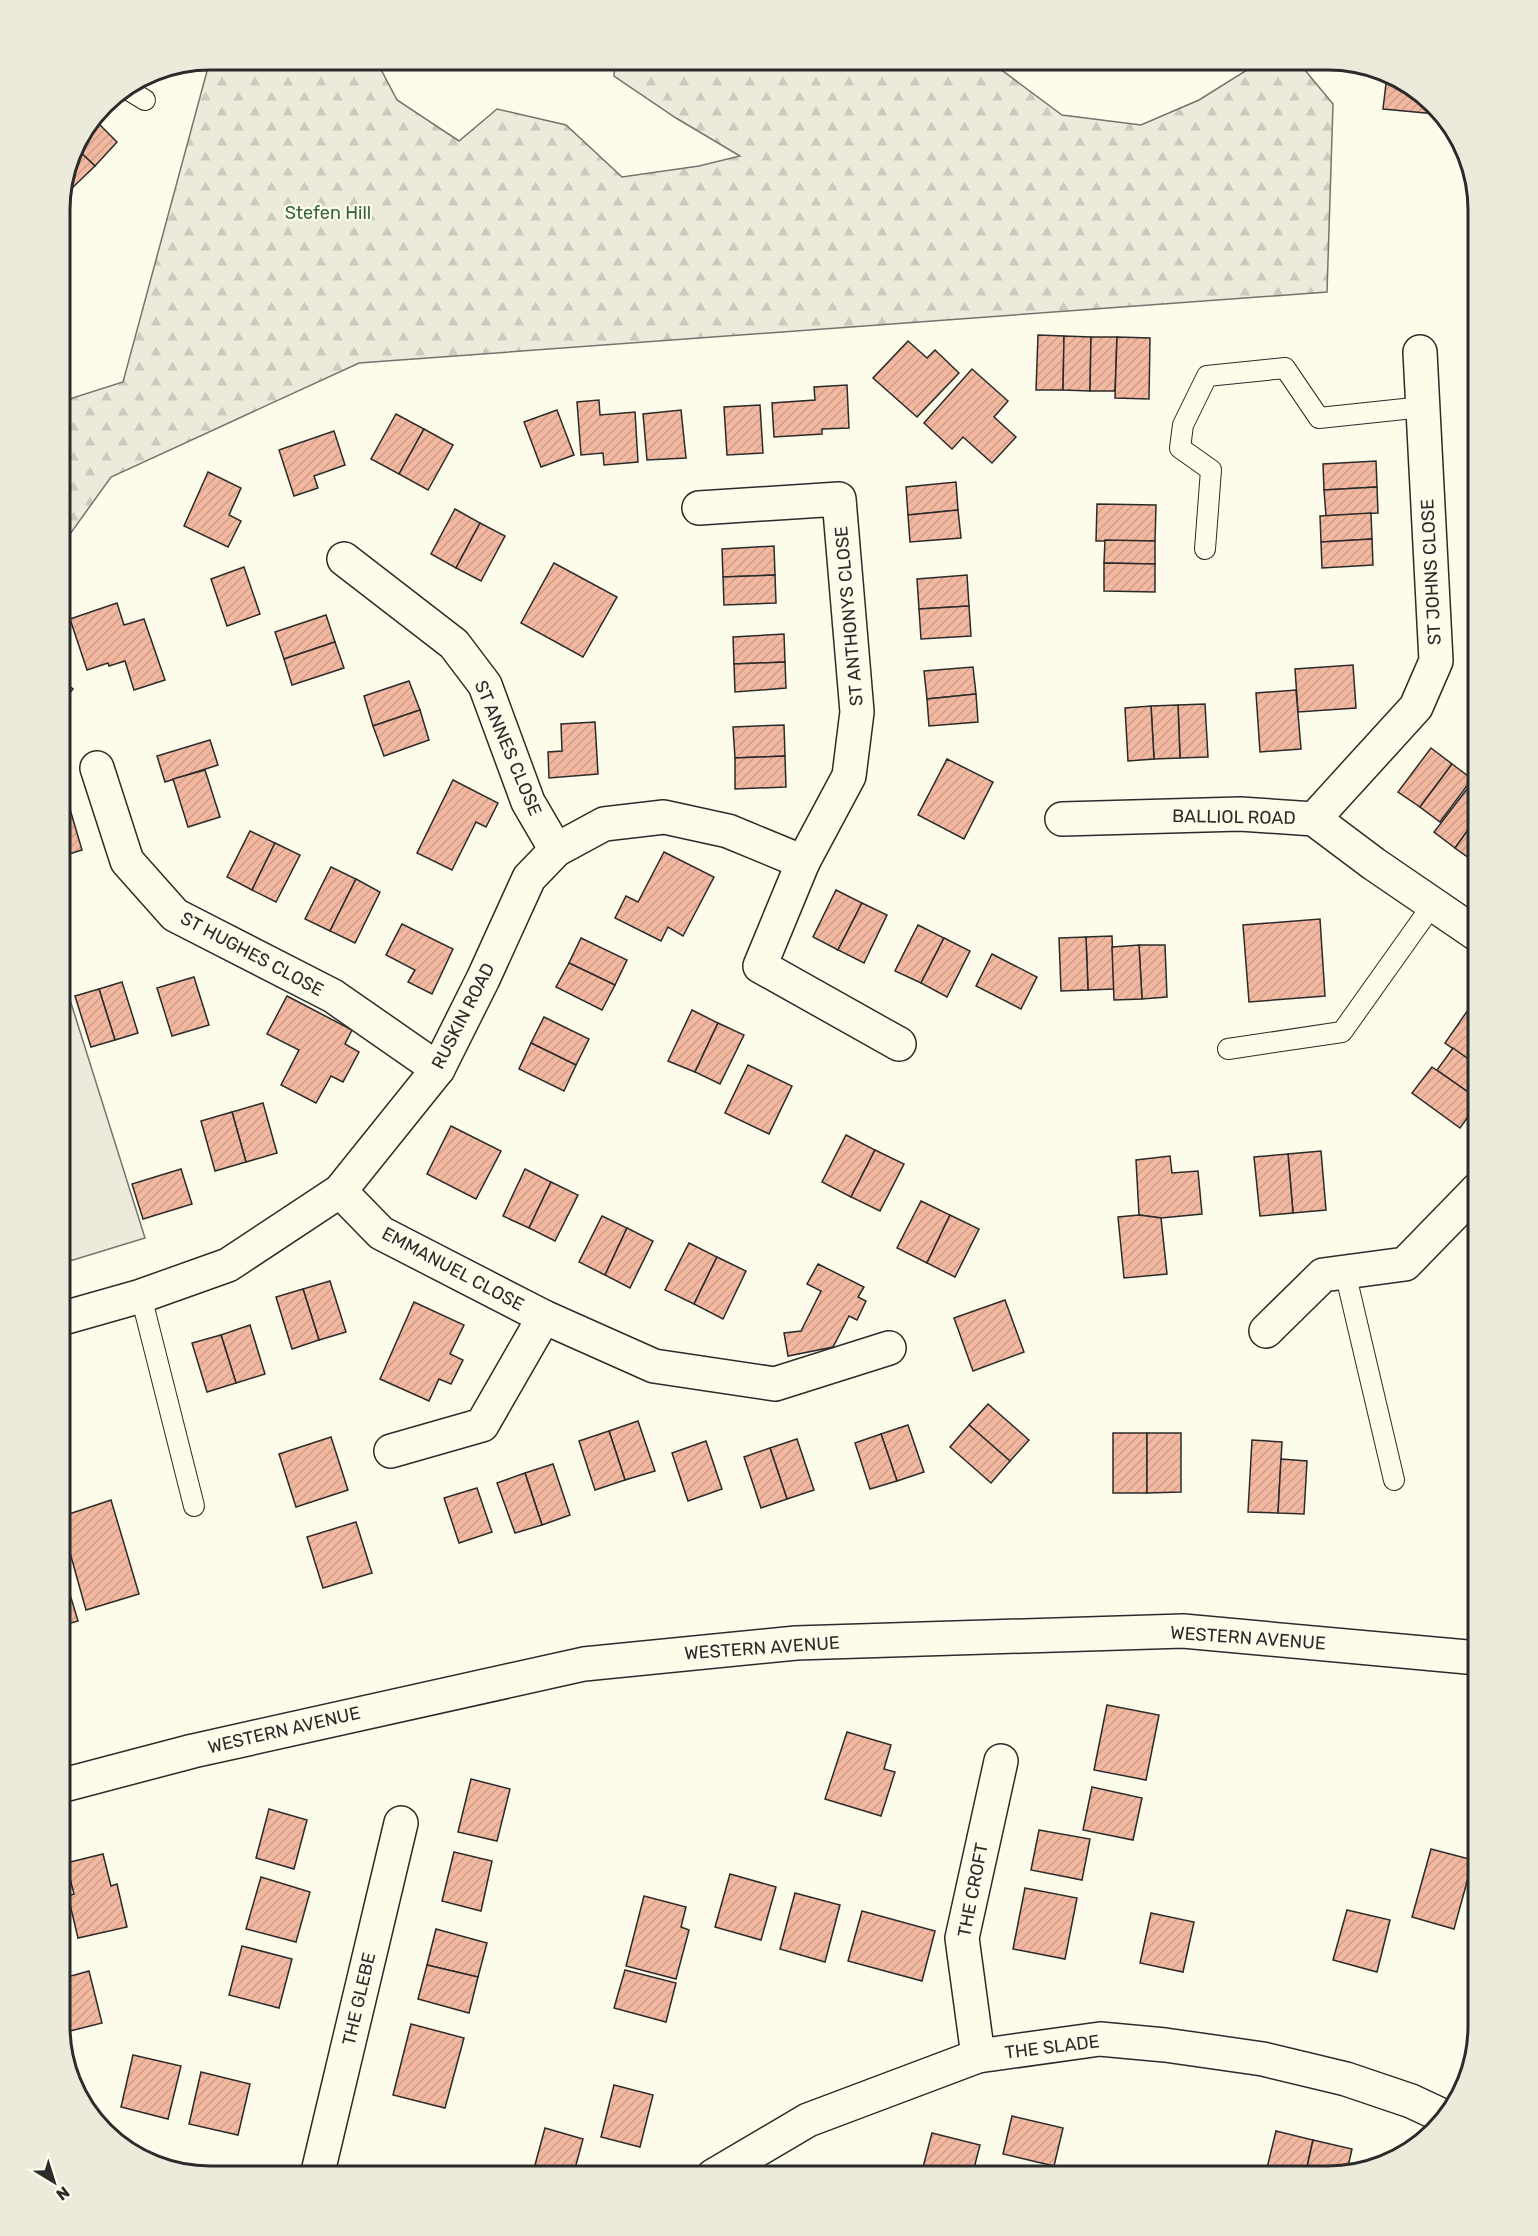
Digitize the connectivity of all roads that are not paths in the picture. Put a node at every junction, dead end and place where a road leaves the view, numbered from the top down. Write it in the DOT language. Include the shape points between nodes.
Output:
graph roads {
  1 [pos="134,93"];
  2 [pos="145,100"];
  3 [pos="1420,352"];
  4 [pos="1423,407"];
  5 [pos="699,508"];
  6 [pos="1205,549"];
  7 [pos="344,559"];
  8 [pos="97,768"];
  9 [pos="1062,819"];
  10 [pos="1314,819"];
  11 [pos="556,850"];
  12 [pos="802,862"];
  13 [pos="1433,904"];
  14 [pos="1468,927"];
  15 [pos="899,1044"];
  16 [pos="1228,1048"];
  17 [pos="438,1069"];
  18 [pos="340,1191"];
  19 [pos="1468,1199"];
  20 [pos="1345,1272"];
  21 [pos="141,1296"];
  22 [pos="70,1316"];
  23 [pos="544,1317"];
  24 [pos="1266,1331"];
  25 [pos="890,1348"];
  26 [pos="391,1451"];
  27 [pos="1394,1480"];
  28 [pos="194,1506"];
  29 [pos="1468,1657"];
  30 [pos="1001,1761"];
  31 [pos="70,1783"];
  32 [pos="401,1823"];
  33 [pos="978,2056"];
  34 [pos="1438,2113"];
  35 [pos="320,2165"];
  36 [pos="731,2165"];
  1 -- 2 [label="lane"];
  3 -- 4 [label="street, ST JOHNS CLOSE"];
  4 -- 6 [label="lane" via="1319,418 1285,368 1207,376 1183,425 1180,448 1210,470"];
  4 -- 10 [label="street, ST JOHNS CLOSE" via="1436,661 1416,707"];
  5 -- 12 [label="street, ST ANTHONYS CLOSE" via="839,499 857,712 849,776"];
  7 -- 11 [label="street, ST ANNES CLOSE" via="454,644 485,685 528,802"];
  8 -- 17 [label="street, ST HUGHES CLOSE" via="127,861 174,915 333,996"];
  9 -- 10 [label="street, BALLIOL ROAD" via="1240,814"];
  10 -- 13 [label="street, BALLIOL ROAD"];
  11 -- 12 [label="street, RUSKIN ROAD" via="604,824 664,817 728,831"];
  11 -- 17 [label="street, RUSKIN ROAD" via="529,878"];
  12 -- 15 [label="street" via="760,966"];
  13 -- 14 [label="street, BALLIOL ROAD"];
  13 -- 16 [label="lane" via="1342,1032"];
  17 -- 18 [label="street, RUSKIN ROAD"];
  18 -- 21 [label="street, RUSKIN ROAD" via="228,1265"];
  18 -- 23 [label="street, EMMANUEL CLOSE" via="381,1233"];
  19 -- 20 [label="street" via="1405,1264"];
  20 -- 24 [label="street" via="1323,1275"];
  20 -- 27 [label="lane"];
  21 -- 22 [label="street, RUSKIN ROAD"];
  21 -- 28 [label="lane"];
  23 -- 25 [label="street, EMMANUEL CLOSE" via="654,1366 776,1384"];
  23 -- 26 [label="street, EMMANUEL CLOSE" via="482,1425"];
  29 -- 31 [label="street, WESTERN AVENUE" via="1183,1631 796,1642 585,1664 205,1748"];
  30 -- 33 [label="street, THE CROFT" via="962,1938"];
  32 -- 35 [label="street, THE GLEBE"];
  33 -- 34 [label="street, THE SLADE" via="1100,2039 1165,2045 1263,2059 1346,2079"];
  33 -- 36 [label="street, THE SLADE" via="808,2120"];
}
